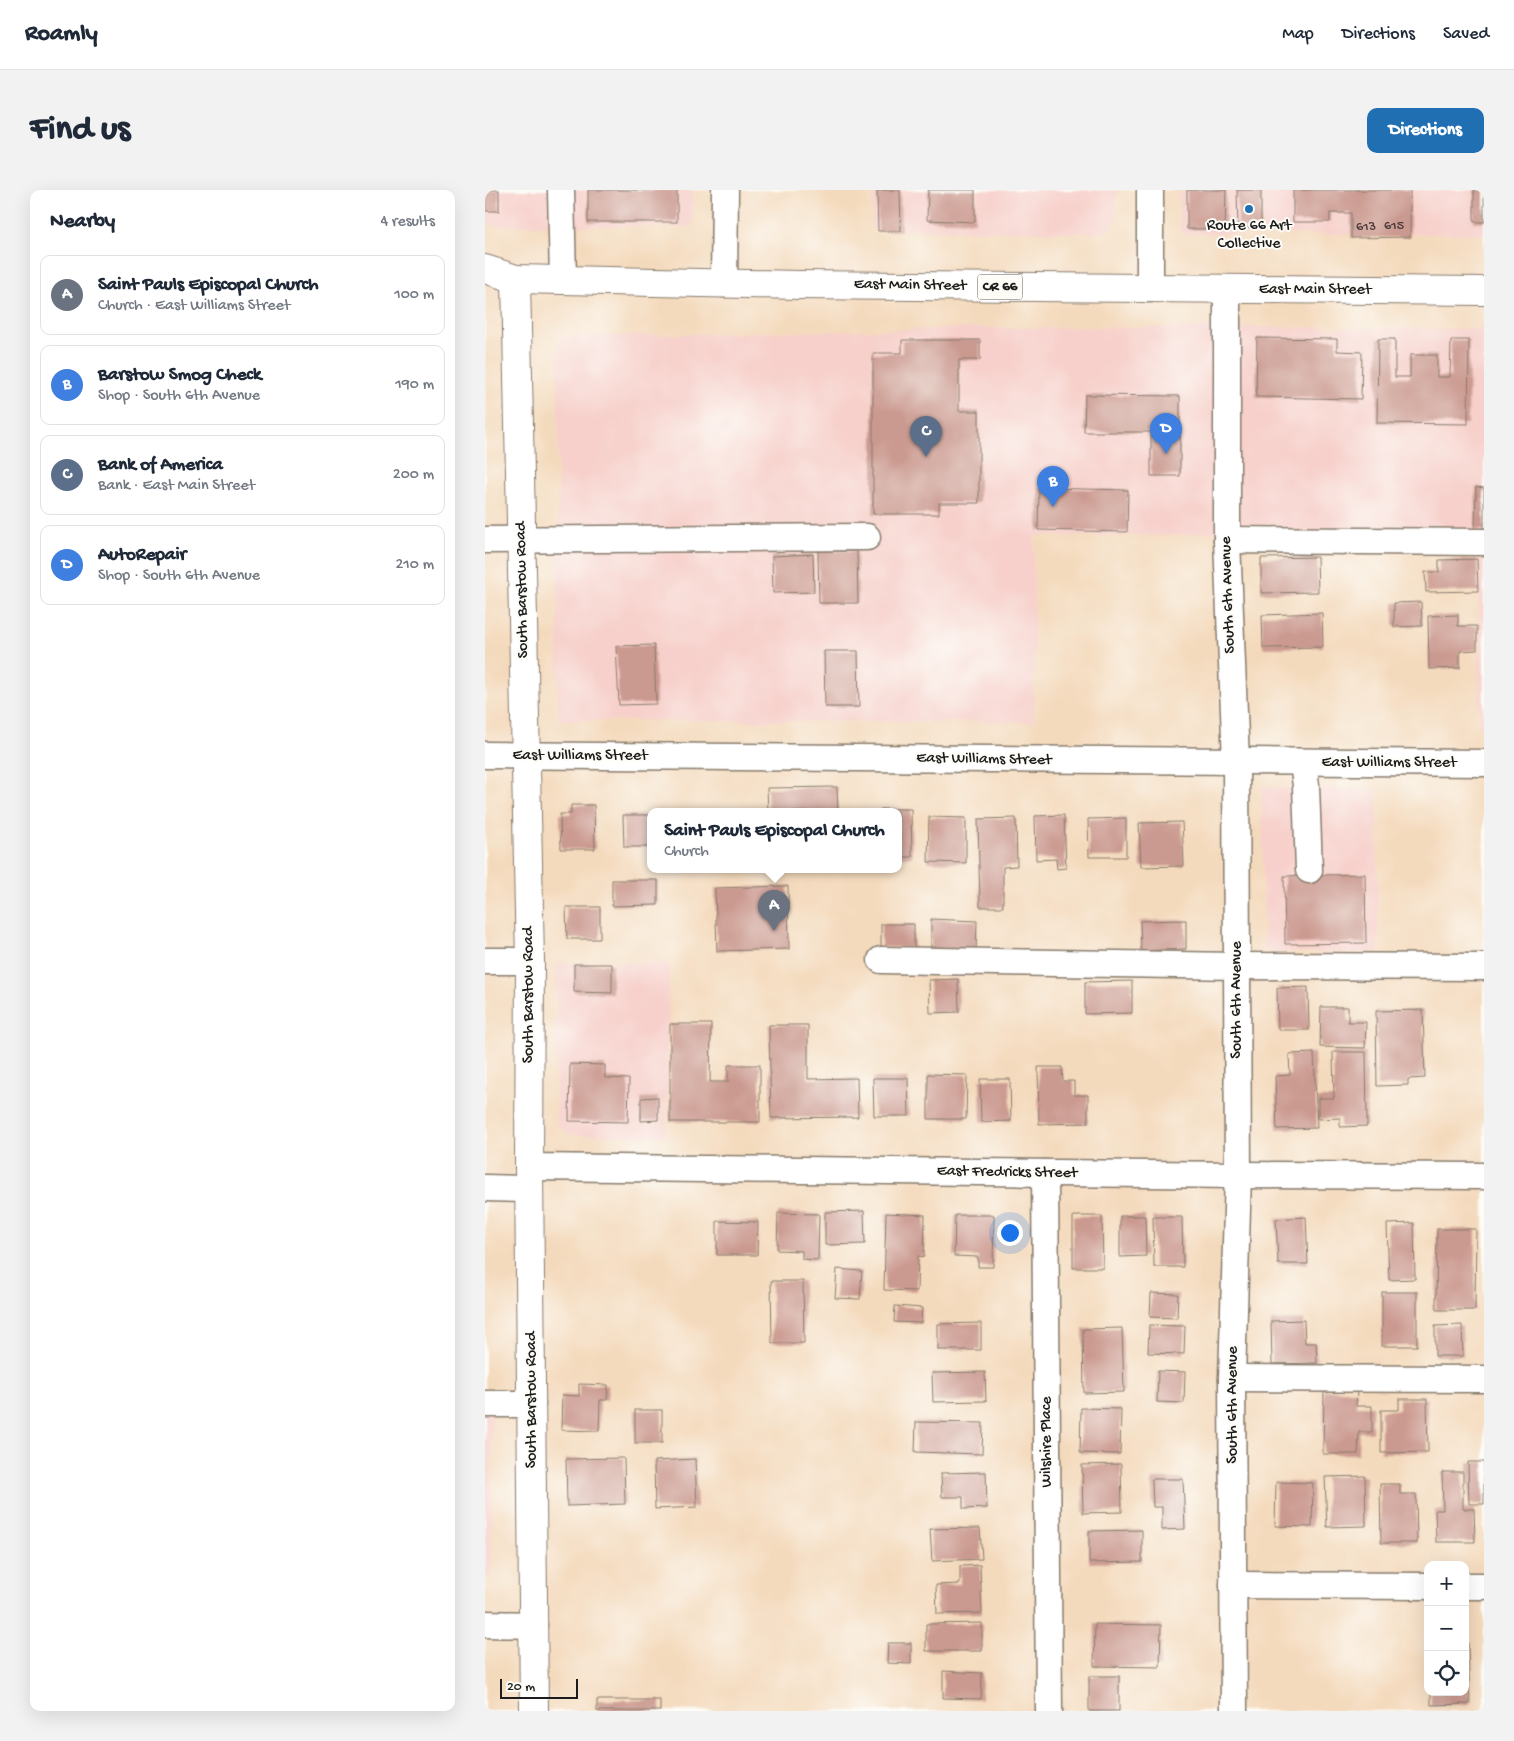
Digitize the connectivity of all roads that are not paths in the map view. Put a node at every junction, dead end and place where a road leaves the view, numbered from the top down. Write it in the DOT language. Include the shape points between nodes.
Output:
graph roads {
  1 [pos="561,190"];
  2 [pos="725,190"];
  3 [pos="1150,190"];
  4 [pos="485,269"];
  5 [pos="516,279"];
  6 [pos="563,280"];
  7 [pos="724,284"];
  8 [pos="1150,289"];
  9 [pos="1227,289"];
  10 [pos="485,290"];
  11 [pos="1484,291"];
  12 [pos="867,538"];
  13 [pos="485,540"];
  14 [pos="522,540"];
  15 [pos="1227,540"];
  16 [pos="1484,542"];
  17 [pos="485,755"];
  18 [pos="527,755"];
  19 [pos="1235,762"];
  20 [pos="1303,762"];
  21 [pos="1484,764"];
  22 [pos="1309,870"];
  23 [pos="881,960"];
  24 [pos="485,961"];
  25 [pos="530,961"];
  26 [pos="1237,966"];
  27 [pos="1484,967"];
  28 [pos="1045,1173"];
  29 [pos="1238,1175"];
  30 [pos="1484,1176"];
  31 [pos="529,1178"];
  32 [pos="485,1188"];
  33 [pos="1232,1378"];
  34 [pos="1484,1379"];
  35 [pos="485,1404"];
  36 [pos="532,1404"];
  37 [pos="1233,1586"];
  38 [pos="1424,1586"];
  39 [pos="1469,1586"];
  40 [pos="1484,1586"];
  41 [pos="485,1624"];
  42 [pos="534,1624"];
  43 [pos="534,1711"];
  44 [pos="1049,1711"];
  45 [pos="1234,1711"];
  1 -- 6 [label="street"];
  2 -- 7 [label="street"];
  3 -- 8 [label="street"];
  4 -- 5 [label="main road, East Main Street / CR 66"];
  5 -- 6 [label="main road, East Main Street / CR 66"];
  5 -- 10 [label="main road, East Main Street / CR 66"];
  5 -- 14 [label="main road, South Barstow Road"];
  6 -- 7 [label="main road, East Main Street / CR 66"];
  7 -- 8 [label="main road, East Main Street / CR 66"];
  8 -- 9 [label="main road, East Main Street / CR 66"];
  9 -- 11 [label="main road, East Main Street / CR 66"];
  9 -- 15 [label="street, South 6th Avenue"];
  12 -- 14 [label="street"];
  13 -- 14 [label="street"];
  14 -- 18 [label="main road, South Barstow Road"];
  15 -- 16 [label="street"];
  15 -- 19 [label="street, South 6th Avenue"];
  17 -- 18 [label="street, East Williams Street"];
  18 -- 19 [label="street, East Williams Street"];
  18 -- 25 [label="main road, South Barstow Road"];
  19 -- 20 [label="street, East Williams Street"];
  19 -- 26 [label="street, South 6th Avenue"];
  20 -- 21 [label="street, East Williams Street"];
  20 -- 22 [label="street"];
  23 -- 26 [label="street"];
  24 -- 25 [label="street"];
  25 -- 31 [label="main road, South Barstow Road"];
  26 -- 27 [label="street"];
  26 -- 29 [label="street, South 6th Avenue"];
  28 -- 29 [label="street, East Fredricks Street"];
  28 -- 31 [label="street, East Fredricks Street"];
  28 -- 44 [label="street, Wilshire Place"];
  29 -- 30 [label="street, East Fredricks Street"];
  29 -- 33 [label="street, South 6th Avenue"];
  31 -- 32 [label="street, East Fredricks Street"];
  31 -- 36 [label="main road, South Barstow Road"];
  33 -- 34 [label="street"];
  33 -- 37 [label="street, South 6th Avenue"];
  35 -- 36 [label="street"];
  36 -- 42 [label="main road, South Barstow Road"];
  37 -- 38 [label="street"];
  37 -- 45 [label="street, South 6th Avenue"];
  39 -- 40 [label="street"];
  41 -- 42 [label="street"];
  42 -- 43 [label="main road, South Barstow Road"];
}
